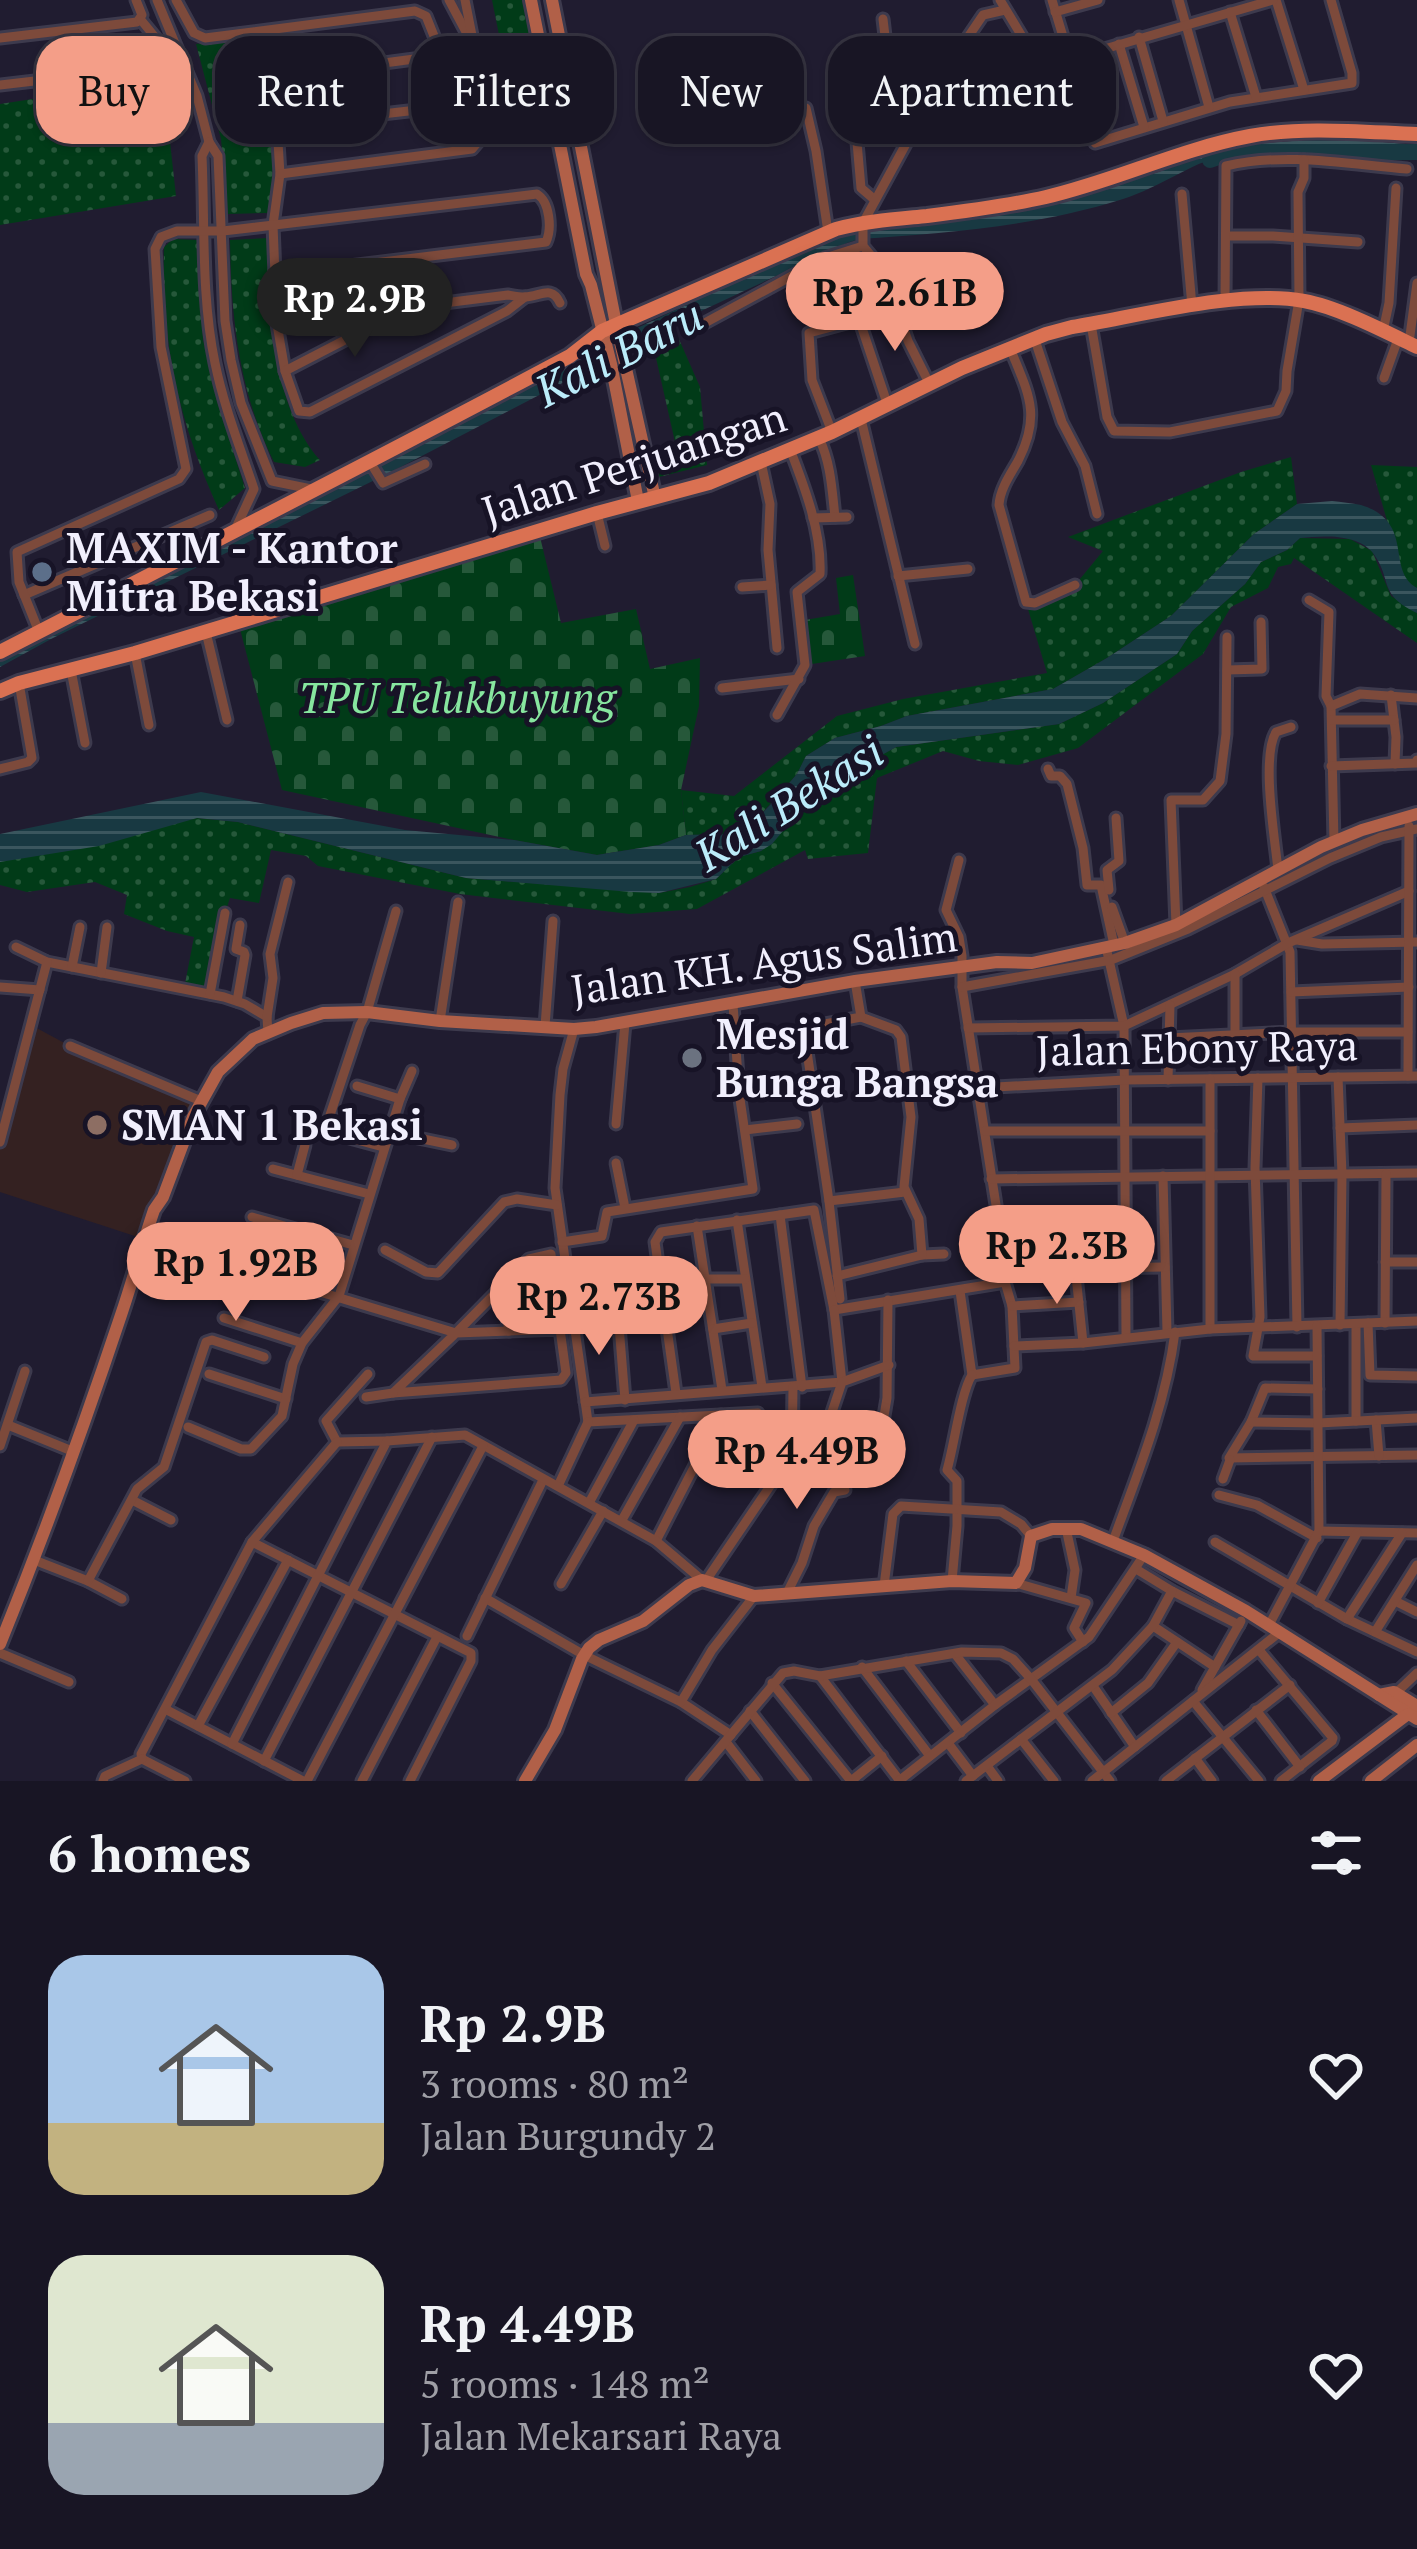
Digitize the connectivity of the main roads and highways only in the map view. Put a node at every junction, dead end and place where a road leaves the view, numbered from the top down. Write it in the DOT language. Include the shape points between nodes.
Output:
graph roads {
  1 [pos="1417,134"];
  2 [pos="1402,340"];
  3 [pos="0,652"];
  4 [pos="0,691"];
  1 -- 3 [label="main road" via="1252,136 1045,197 828,232 611,333"];
  2 -- 4 [label="main road, Jalan Perjuangan" via="1299,300 1226,302 1059,331 709,483"];
}
